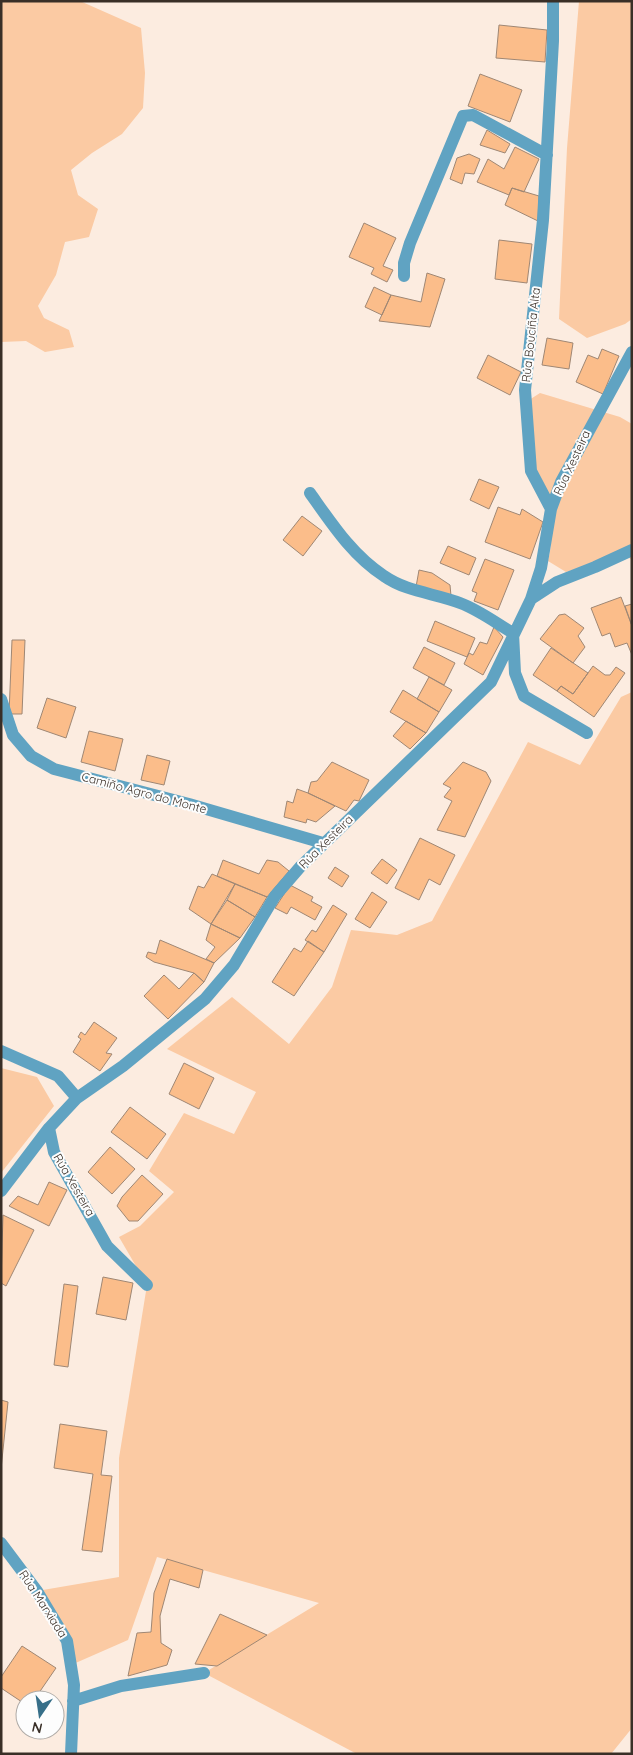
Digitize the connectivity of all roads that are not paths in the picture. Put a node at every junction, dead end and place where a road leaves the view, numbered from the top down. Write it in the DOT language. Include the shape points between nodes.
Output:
graph roads {
  1 [pos="552,1"];
  2 [pos="547,155"];
  3 [pos="404,276"];
  4 [pos="632,352"];
  5 [pos="310,493"];
  6 [pos="551,510"];
  7 [pos="632,550"];
  8 [pos="531,599"];
  9 [pos="513,634"];
  10 [pos="1,699"];
  11 [pos="587,733"];
  12 [pos="323,843"];
  13 [pos="1,1051"];
  14 [pos="77,1098"];
  15 [pos="49,1128"];
  16 [pos="1,1191"];
  17 [pos="147,1285"];
  18 [pos="1,1542"];
  19 [pos="204,1673"];
  20 [pos="73,1701"];
  21 [pos="72,1754"];
  1 -- 2 [label="street, Rúa Bouciña Alta"];
  2 -- 3 [label="street" via="473,115 463,116 410,244 404,262"];
  2 -- 6 [label="street, Rúa Bouciña Alta" via="525,390 531,470"];
  4 -- 6 [label="street, Rúa Xesteira" via="574,456"];
  5 -- 9 [label="street" via="339,535 383,576 400,586 460,603"];
  6 -- 8 [label="street, Rúa Xesteira" via="541,568"];
  7 -- 8 [label="street" via="557,582"];
  8 -- 9 [label="street, Rúa Xesteira"];
  9 -- 11 [label="street" via="515,673 524,696"];
  9 -- 12 [label="street, Rúa Xesteira" via="491,682"];
  10 -- 12 [label="street, Camiño Agro do Monte" via="13,735 31,756 54,769"];
  12 -- 14 [label="street, Rúa Xesteira" via="275,896 234,966 205,999"];
  13 -- 14 [label="street" via="58,1076"];
  14 -- 15 [label="street, Rúa Xesteira"];
  15 -- 16 [label="street"];
  15 -- 17 [label="street, Rúa Xesteira" via="54,1152 107,1246"];
  18 -- 20 [label="street, Rúa Marxiada" via="37,1591 67,1641 74,1685"];
  19 -- 20 [label="street" via="122,1686"];
  20 -- 21 [label="street, Rúa Marxiada"];
}
